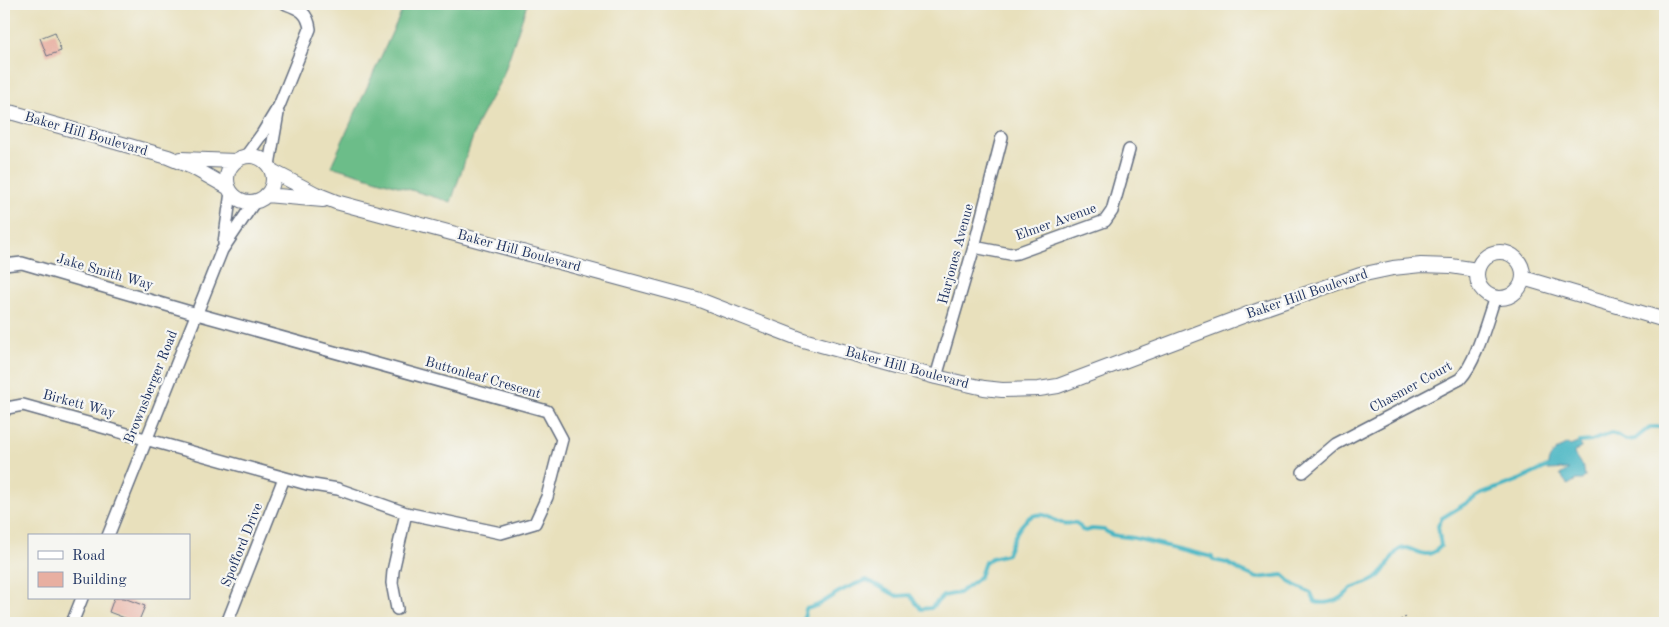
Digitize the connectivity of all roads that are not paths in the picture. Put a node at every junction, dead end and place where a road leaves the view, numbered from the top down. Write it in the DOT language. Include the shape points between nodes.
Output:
graph roads {
  1 [pos="286,4"];
  2 [pos="279,106"];
  3 [pos="4,112"];
  4 [pos="1002,138"];
  5 [pos="1129,150"];
  6 [pos="168,158"];
  7 [pos="240,158"];
  8 [pos="270,168"];
  9 [pos="230,190"];
  10 [pos="260,198"];
  11 [pos="336,202"];
  12 [pos="974,247"];
  13 [pos="222,250"];
  14 [pos="4,265"];
  15 [pos="1477,270"];
  16 [pos="1522,278"];
  17 [pos="1494,297"];
  18 [pos="196,314"];
  19 [pos="1665,320"];
  20 [pos="936,377"];
  21 [pos="4,412"];
  22 [pos="147,438"];
  23 [pos="1303,472"];
  24 [pos="284,478"];
  25 [pos="406,513"];
  26 [pos="109,534"];
  27 [pos="81,600"];
  28 [pos="397,609"];
  29 [pos="72,623"];
  30 [pos="227,623"];
  1 -- 2 [label="street" via="297,8 308,18 310,29"];
  2 -- 7 [label="street" via="262,134"];
  2 -- 8 [label="street"];
  3 -- 6 [label="street, Baker Hill Boulevard" via="14,112"];
  4 -- 12 [label="street, Harjones Avenue"];
  5 -- 12 [label="street, Elmer Avenue" via="1112,211 1105,221 1017,253"];
  6 -- 7 [label="street, Baker Hill Boulevard"];
  6 -- 9 [label="street, Baker Hill Boulevard" via="192,167"];
  7 -- 8 [label="street" via="259,157"];
  7 -- 9 [label="street" via="228,173"];
  8 -- 10 [label="street" via="273,184"];
  8 -- 11 [label="street, Baker Hill Boulevard"];
  9 -- 10 [label="street" via="242,200"];
  9 -- 13 [label="street, Brownsberger Road"];
  10 -- 11 [label="street, Baker Hill Boulevard"];
  10 -- 13 [label="street, Brownsberger Road"];
  11 -- 20 [label="street, Baker Hill Boulevard" via="697,299 804,340"];
  12 -- 20 [label="street, Harjones Avenue"];
  13 -- 18 [label="street, Brownsberger Road"];
  14 -- 18 [label="street, Jake Smith Way" via="22,263"];
  15 -- 16 [label="street" via="1484,258 1495,252 1508,253 1522,267"];
  15 -- 17 [label="street" via="1481,288"];
  15 -- 20 [label="street, Baker Hill Boulevard" via="1421,265 1360,275 1058,386 1002,390"];
  16 -- 17 [label="street" via="1520,286 1511,295"];
  16 -- 19 [label="street"];
  17 -- 23 [label="street, Chasmer Court" via="1472,362 1460,379 1336,444"];
  18 -- 22 [label="street, Brownsberger Road"];
  18 -- 25 [label="street, Buttonleaf Crescent" via="547,411 562,439 547,497 535,523 501,533"];
  21 -- 22 [label="street, Birkett Way" via="7,408 24,405"];
  22 -- 24 [label="street, Buttonleaf Crescent"];
  22 -- 26 [label="street, Brownsberger Road"];
  24 -- 25 [label="street, Buttonleaf Crescent" via="338,490"];
  24 -- 30 [label="street, Spofford Drive"];
  25 -- 28 [label="street" via="393,570"];
  27 -- 29 [label="street"];
}
